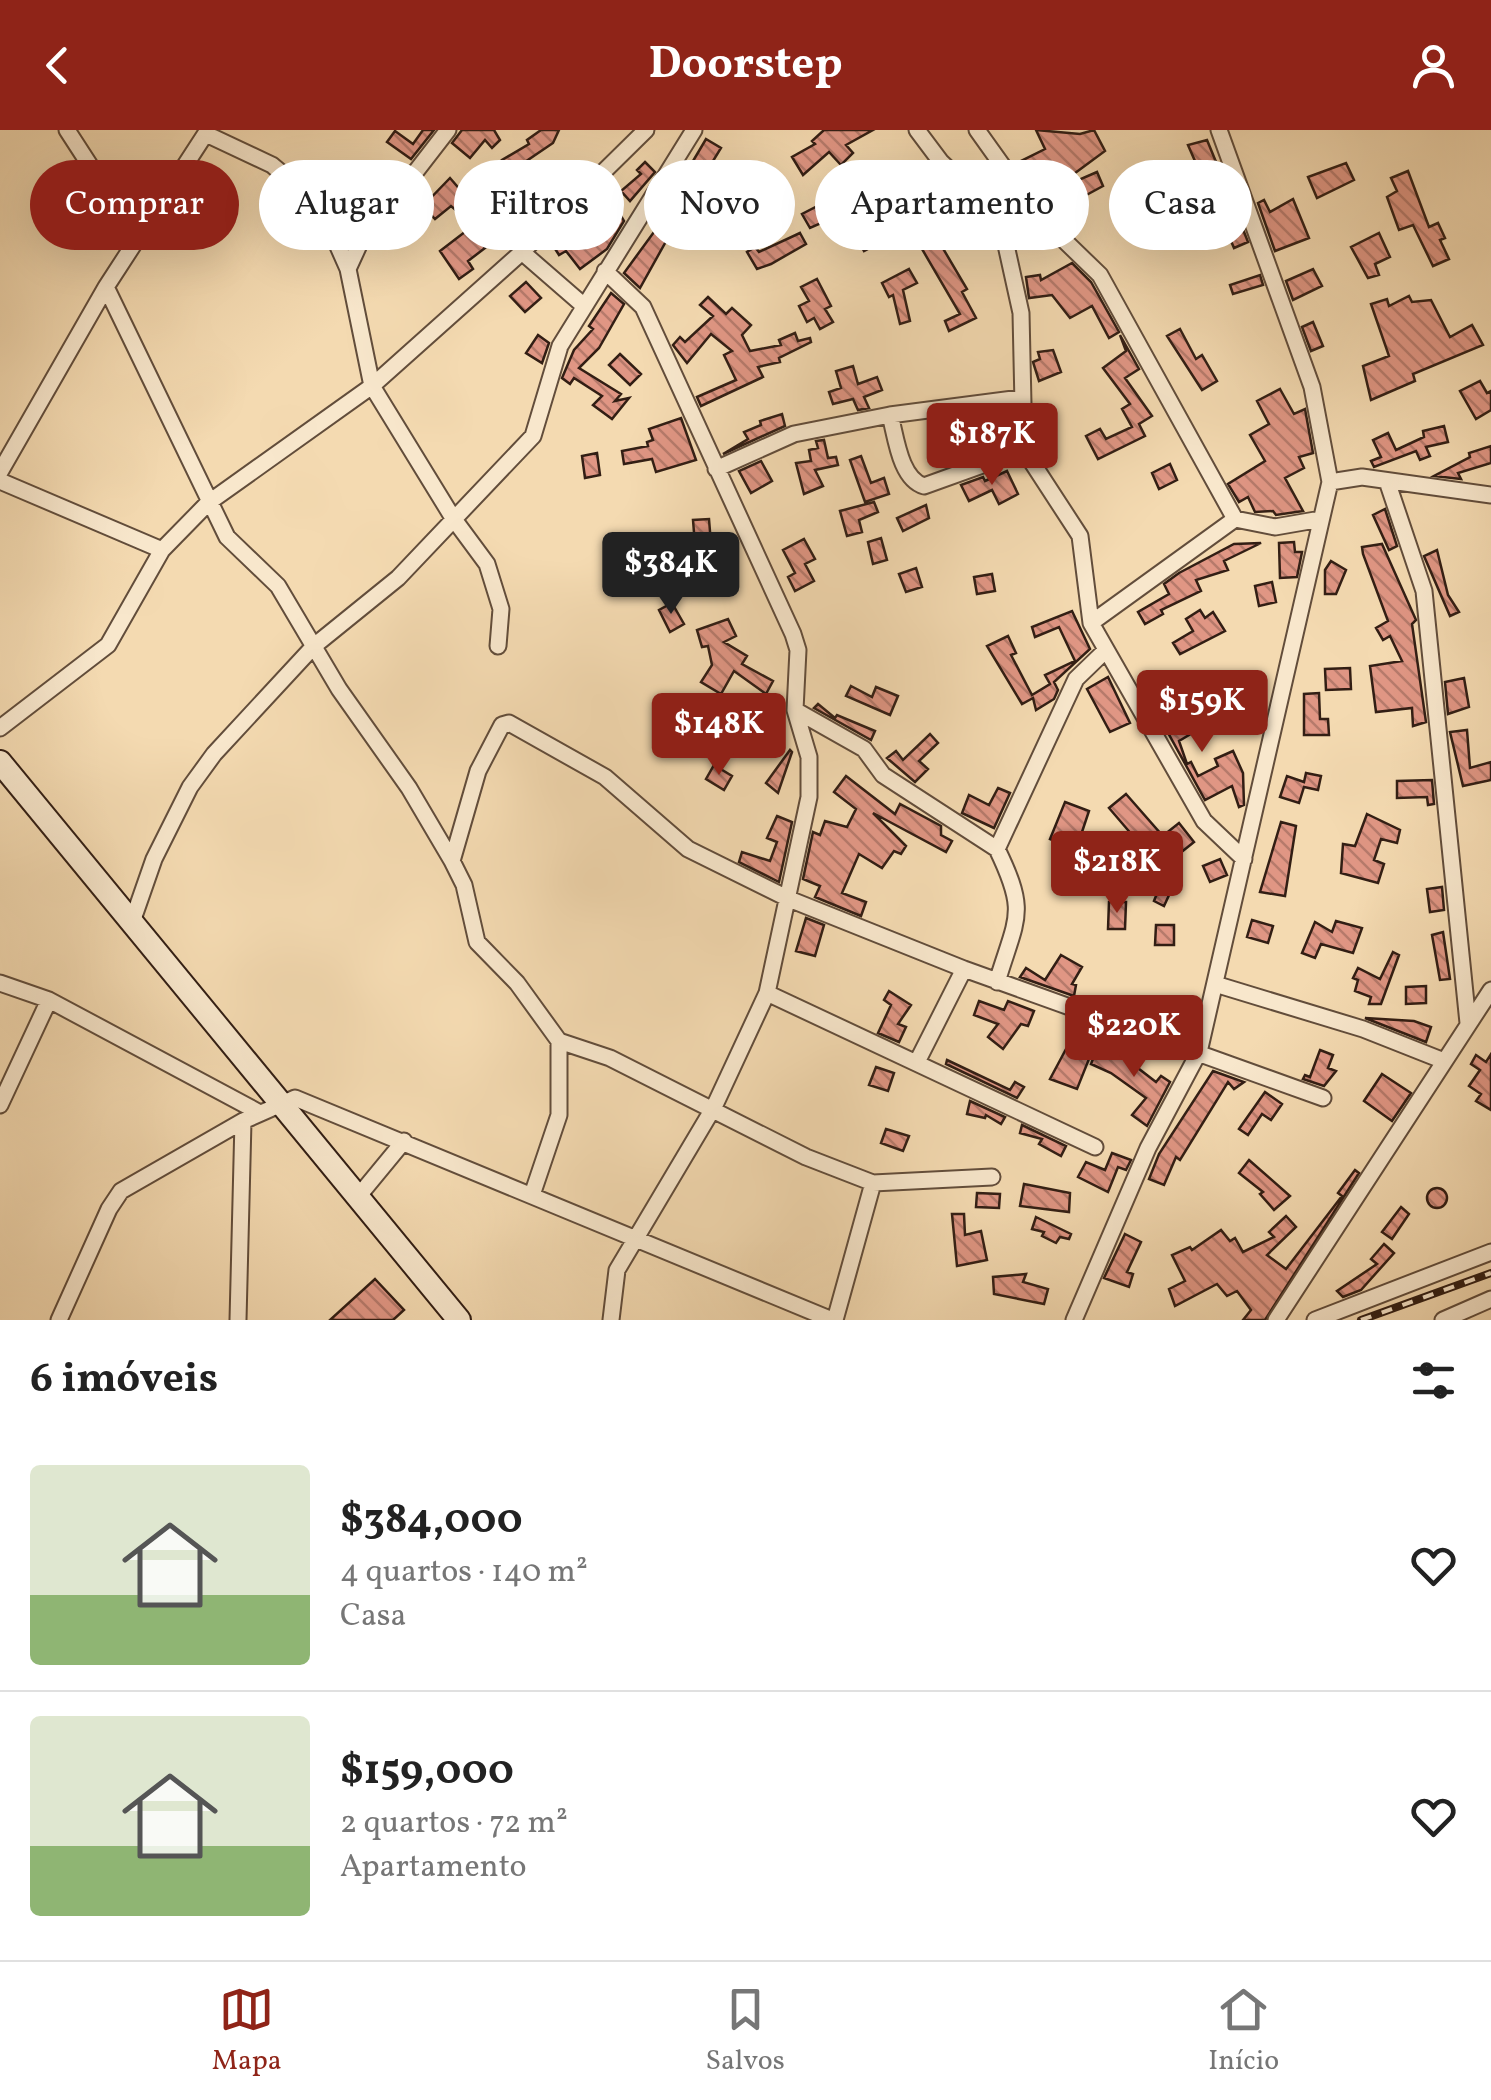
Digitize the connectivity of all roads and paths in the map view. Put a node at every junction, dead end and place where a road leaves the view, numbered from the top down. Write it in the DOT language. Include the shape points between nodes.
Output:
graph roads {
  1 [pos="67,130"];
  2 [pos="448,130"];
  3 [pos="646,130"];
  4 [pos="694,130"];
  5 [pos="917,130"];
  6 [pos="977,130"];
  7 [pos="1219,130"];
  8 [pos="206,132"];
  9 [pos="87,160"];
  10 [pos="188,160"];
  11 [pos="130,250"];
  12 [pos="522,252"];
  13 [pos="348,269"];
  14 [pos="606,271"];
  15 [pos="106,287"];
  16 [pos="583,305"];
  17 [pos="372,386"];
  18 [pos="1020,398"];
  19 [pos="890,415"];
  20 [pos="1024,450"];
  21 [pos="716,469"];
  22 [pos="0,472"];
  23 [pos="0,480"];
  24 [pos="1387,480"];
  25 [pos="1330,482"];
  26 [pos="1491,496"];
  27 [pos="208,503"];
  28 [pos="453,518"];
  29 [pos="1235,519"];
  30 [pos="1322,519"];
  31 [pos="162,550"];
  32 [pos="1091,623"];
  33 [pos="314,646"];
  34 [pos="498,646"];
  35 [pos="1106,650"];
  36 [pos="796,710"];
  37 [pos="0,728"];
  38 [pos="0,762"];
  39 [pos="997,849"];
  40 [pos="1244,859"];
  41 [pos="452,861"];
  42 [pos="789,899"];
  43 [pos="131,925"];
  44 [pos="964,970"];
  45 [pos="997,982"];
  46 [pos="0,984"];
  47 [pos="1215,984"];
  48 [pos="1491,990"];
  49 [pos="767,993"];
  50 [pos="49,1000"];
  51 [pos="1468,1024"];
  52 [pos="559,1041"];
  53 [pos="1199,1052"];
  54 [pos="1444,1061"];
  55 [pos="918,1062"];
  56 [pos="1322,1098"];
  57 [pos="0,1105"];
  58 [pos="714,1107"];
  59 [pos="268,1108"];
  60 [pos="243,1121"];
  61 [pos="404,1141"];
  62 [pos="1095,1147"];
  63 [pos="992,1177"];
  64 [pos="873,1183"];
  65 [pos="532,1195"];
  66 [pos="357,1198"];
  67 [pos="638,1236"];
  68 [pos="1491,1252"];
  69 [pos="1491,1299"];
  70 [pos="59,1320"];
  71 [pos="238,1320"];
  72 [pos="458,1320"];
  73 [pos="612,1320"];
  74 [pos="834,1320"];
  75 [pos="1074,1320"];
  76 [pos="1276,1320"];
  77 [pos="1315,1320"];
  78 [pos="1443,1320"];
  1 -- 9 [label="street"];
  2 -- 13 [label="street" via="359,245"];
  3 -- 12 [label="street"];
  4 -- 14 [label="street"];
  5 -- 18 [label="street" via="990,208 1004,236 1021,312"];
  6 -- 29 [label="street" via="1037,214 1100,275"];
  7 -- 25 [label="street" via="1312,388"];
  8 -- 10 [label="street"];
  8 -- 13 [label="street" via="272,165 316,202"];
  11 -- 15 [label="street"];
  12 -- 16 [label="street"];
  12 -- 17 [label="street"];
  13 -- 17 [label="street"];
  14 -- 16 [label="street"];
  14 -- 21 [label="street" via="643,306"];
  15 -- 22 [label="street"];
  15 -- 27 [label="street"];
  16 -- 28 [label="street" via="556,355 532,436"];
  17 -- 27 [label="street"];
  17 -- 28 [label="street"];
  18 -- 19 [label="street"];
  18 -- 20 [label="street"];
  19 -- 20 [label="street" via="907,473 924,486"];
  19 -- 21 [label="street" via="794,434"];
  20 -- 32 [label="street" via="1080,536"];
  21 -- 36 [label="street" via="793,634"];
  23 -- 31 [label="street"];
  24 -- 25 [label="street"];
  24 -- 26 [label="street"];
  24 -- 51 [label="street" via="1424,591"];
  25 -- 30 [label="street"];
  27 -- 31 [label="street"];
  27 -- 33 [label="street" via="227,536 278,586"];
  28 -- 33 [label="street" via="398,578"];
  28 -- 34 [label="street" via="487,564 501,608"];
  29 -- 30 [label="street" via="1276,527"];
  29 -- 32 [label="street"];
  30 -- 40 [label="street"];
  31 -- 37 [label="street" via="108,645"];
  32 -- 35 [label="street"];
  33 -- 41 [label="street"];
  33 -- 43 [label="street" via="250,710 190,787"];
  35 -- 39 [label="street" via="1076,679"];
  35 -- 40 [label="street" via="1204,822"];
  36 -- 39 [label="street" via="864,748 883,776"];
  36 -- 42 [label="street" via="809,757 809,798"];
  38 -- 43 [label="street"];
  39 -- 45 [label="street" via="1018,891 1019,908"];
  40 -- 47 [label="street"];
  41 -- 42 [label="street" via="478,771 509,723 605,777 688,849"];
  41 -- 52 [label="street" via="464,884 472,933"];
  42 -- 44 [label="street"];
  42 -- 49 [label="street"];
  43 -- 59 [label="street"];
  44 -- 45 [label="street"];
  44 -- 55 [label="street"];
  45 -- 53 [label="street"];
  46 -- 50 [label="street"];
  47 -- 53 [label="street"];
  47 -- 54 [label="street"];
  48 -- 51 [label="street"];
  49 -- 55 [label="street"];
  49 -- 58 [label="street"];
  50 -- 57 [label="street"];
  50 -- 59 [label="street"];
  51 -- 54 [label="street"];
  52 -- 58 [label="street"];
  52 -- 65 [label="street" via="559,1115"];
  53 -- 56 [label="street"];
  53 -- 75 [label="street" via="1148,1148"];
  54 -- 76 [label="street"];
  55 -- 62 [label="street"];
  58 -- 64 [label="street" via="806,1157"];
  58 -- 67 [label="street"];
  59 -- 60 [label="street"];
  59 -- 61 [label="street" via="295,1098"];
  59 -- 66 [label="street"];
  60 -- 70 [label="street" via="121,1191"];
  60 -- 71 [label="street"];
  61 -- 65 [label="street"];
  61 -- 66 [label="street"];
  63 -- 64 [label="street"];
  64 -- 74 [label="street"];
  65 -- 67 [label="street"];
  66 -- 72 [label="street"];
  67 -- 73 [label="street" via="617,1270"];
  67 -- 74 [label="street"];
  68 -- 77 [label="street"];
  69 -- 78 [label="street"];
}
